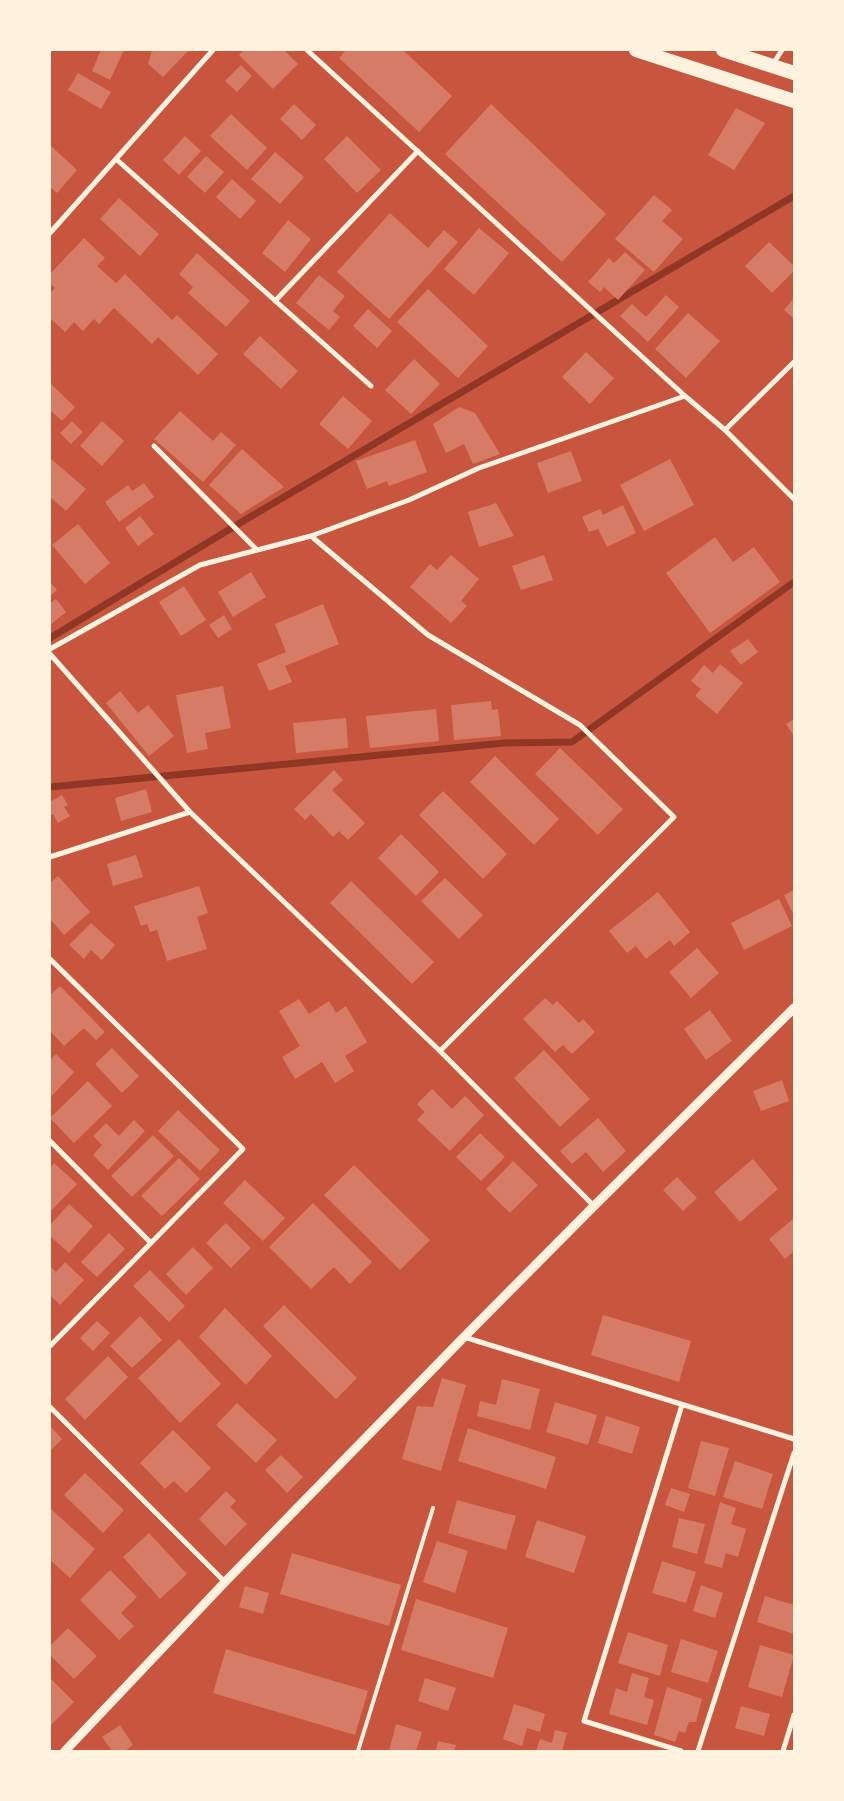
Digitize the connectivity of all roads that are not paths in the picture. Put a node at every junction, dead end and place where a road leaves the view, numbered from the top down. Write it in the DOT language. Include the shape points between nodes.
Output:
graph roads {
  1 [pos="212,50"];
  2 [pos="307,50"];
  3 [pos="636,50"];
  4 [pos="723,50"];
  5 [pos="782,50"];
  6 [pos="772,65"];
  7 [pos="794,73"];
  8 [pos="794,101"];
  9 [pos="418,151"];
  10 [pos="116,159"];
  11 [pos="50,233"];
  12 [pos="275,301"];
  13 [pos="794,362"];
  14 [pos="371,386"];
  15 [pos="685,396"];
  16 [pos="725,430"];
  17 [pos="154,446"];
  18 [pos="794,499"];
  19 [pos="311,536"];
  20 [pos="257,550"];
  21 [pos="50,649"];
  22 [pos="50,654"];
  23 [pos="190,812"];
  24 [pos="50,858"];
  25 [pos="50,959"];
  26 [pos="794,1008"];
  27 [pos="440,1051"];
  28 [pos="50,1141"];
  29 [pos="594,1206"];
  30 [pos="151,1243"];
  31 [pos="464,1337"];
  32 [pos="50,1346"];
  33 [pos="682,1405"];
  34 [pos="50,1407"];
  35 [pos="794,1439"];
  36 [pos="794,1453"];
  37 [pos="433,1508"];
  38 [pos="225,1582"];
  39 [pos="794,1715"];
  40 [pos="65,1751"];
  41 [pos="358,1751"];
  42 [pos="681,1751"];
  43 [pos="698,1751"];
  44 [pos="783,1751"];
  1 -- 10 [label="street"];
  2 -- 9 [label="street"];
  3 -- 8 [label="highway"];
  4 -- 6 [label="highway"];
  5 -- 6 [label="street"];
  6 -- 7 [label="highway"];
  9 -- 12 [label="street"];
  9 -- 15 [label="street"];
  10 -- 11 [label="street"];
  10 -- 12 [label="street"];
  12 -- 14 [label="street"];
  13 -- 16 [label="street"];
  15 -- 16 [label="street"];
  15 -- 19 [label="street" via="479,468 409,500"];
  16 -- 18 [label="street"];
  17 -- 20 [label="street"];
  19 -- 20 [label="street"];
  19 -- 27 [label="street" via="428,634 580,725 674,817"];
  20 -- 21 [label="street" via="200,565"];
  22 -- 23 [label="street"];
  23 -- 24 [label="street"];
  23 -- 27 [label="street"];
  25 -- 30 [label="street" via="243,1149"];
  26 -- 29 [label="street"];
  27 -- 29 [label="street"];
  28 -- 30 [label="street"];
  29 -- 31 [label="street"];
  30 -- 32 [label="street"];
  31 -- 33 [label="street"];
  31 -- 38 [label="street"];
  33 -- 35 [label="street"];
  33 -- 42 [label="street" via="584,1720"];
  34 -- 38 [label="street"];
  36 -- 43 [label="street"];
  37 -- 41 [label="lane"];
  38 -- 40 [label="street"];
  39 -- 44 [label="street"];
}
